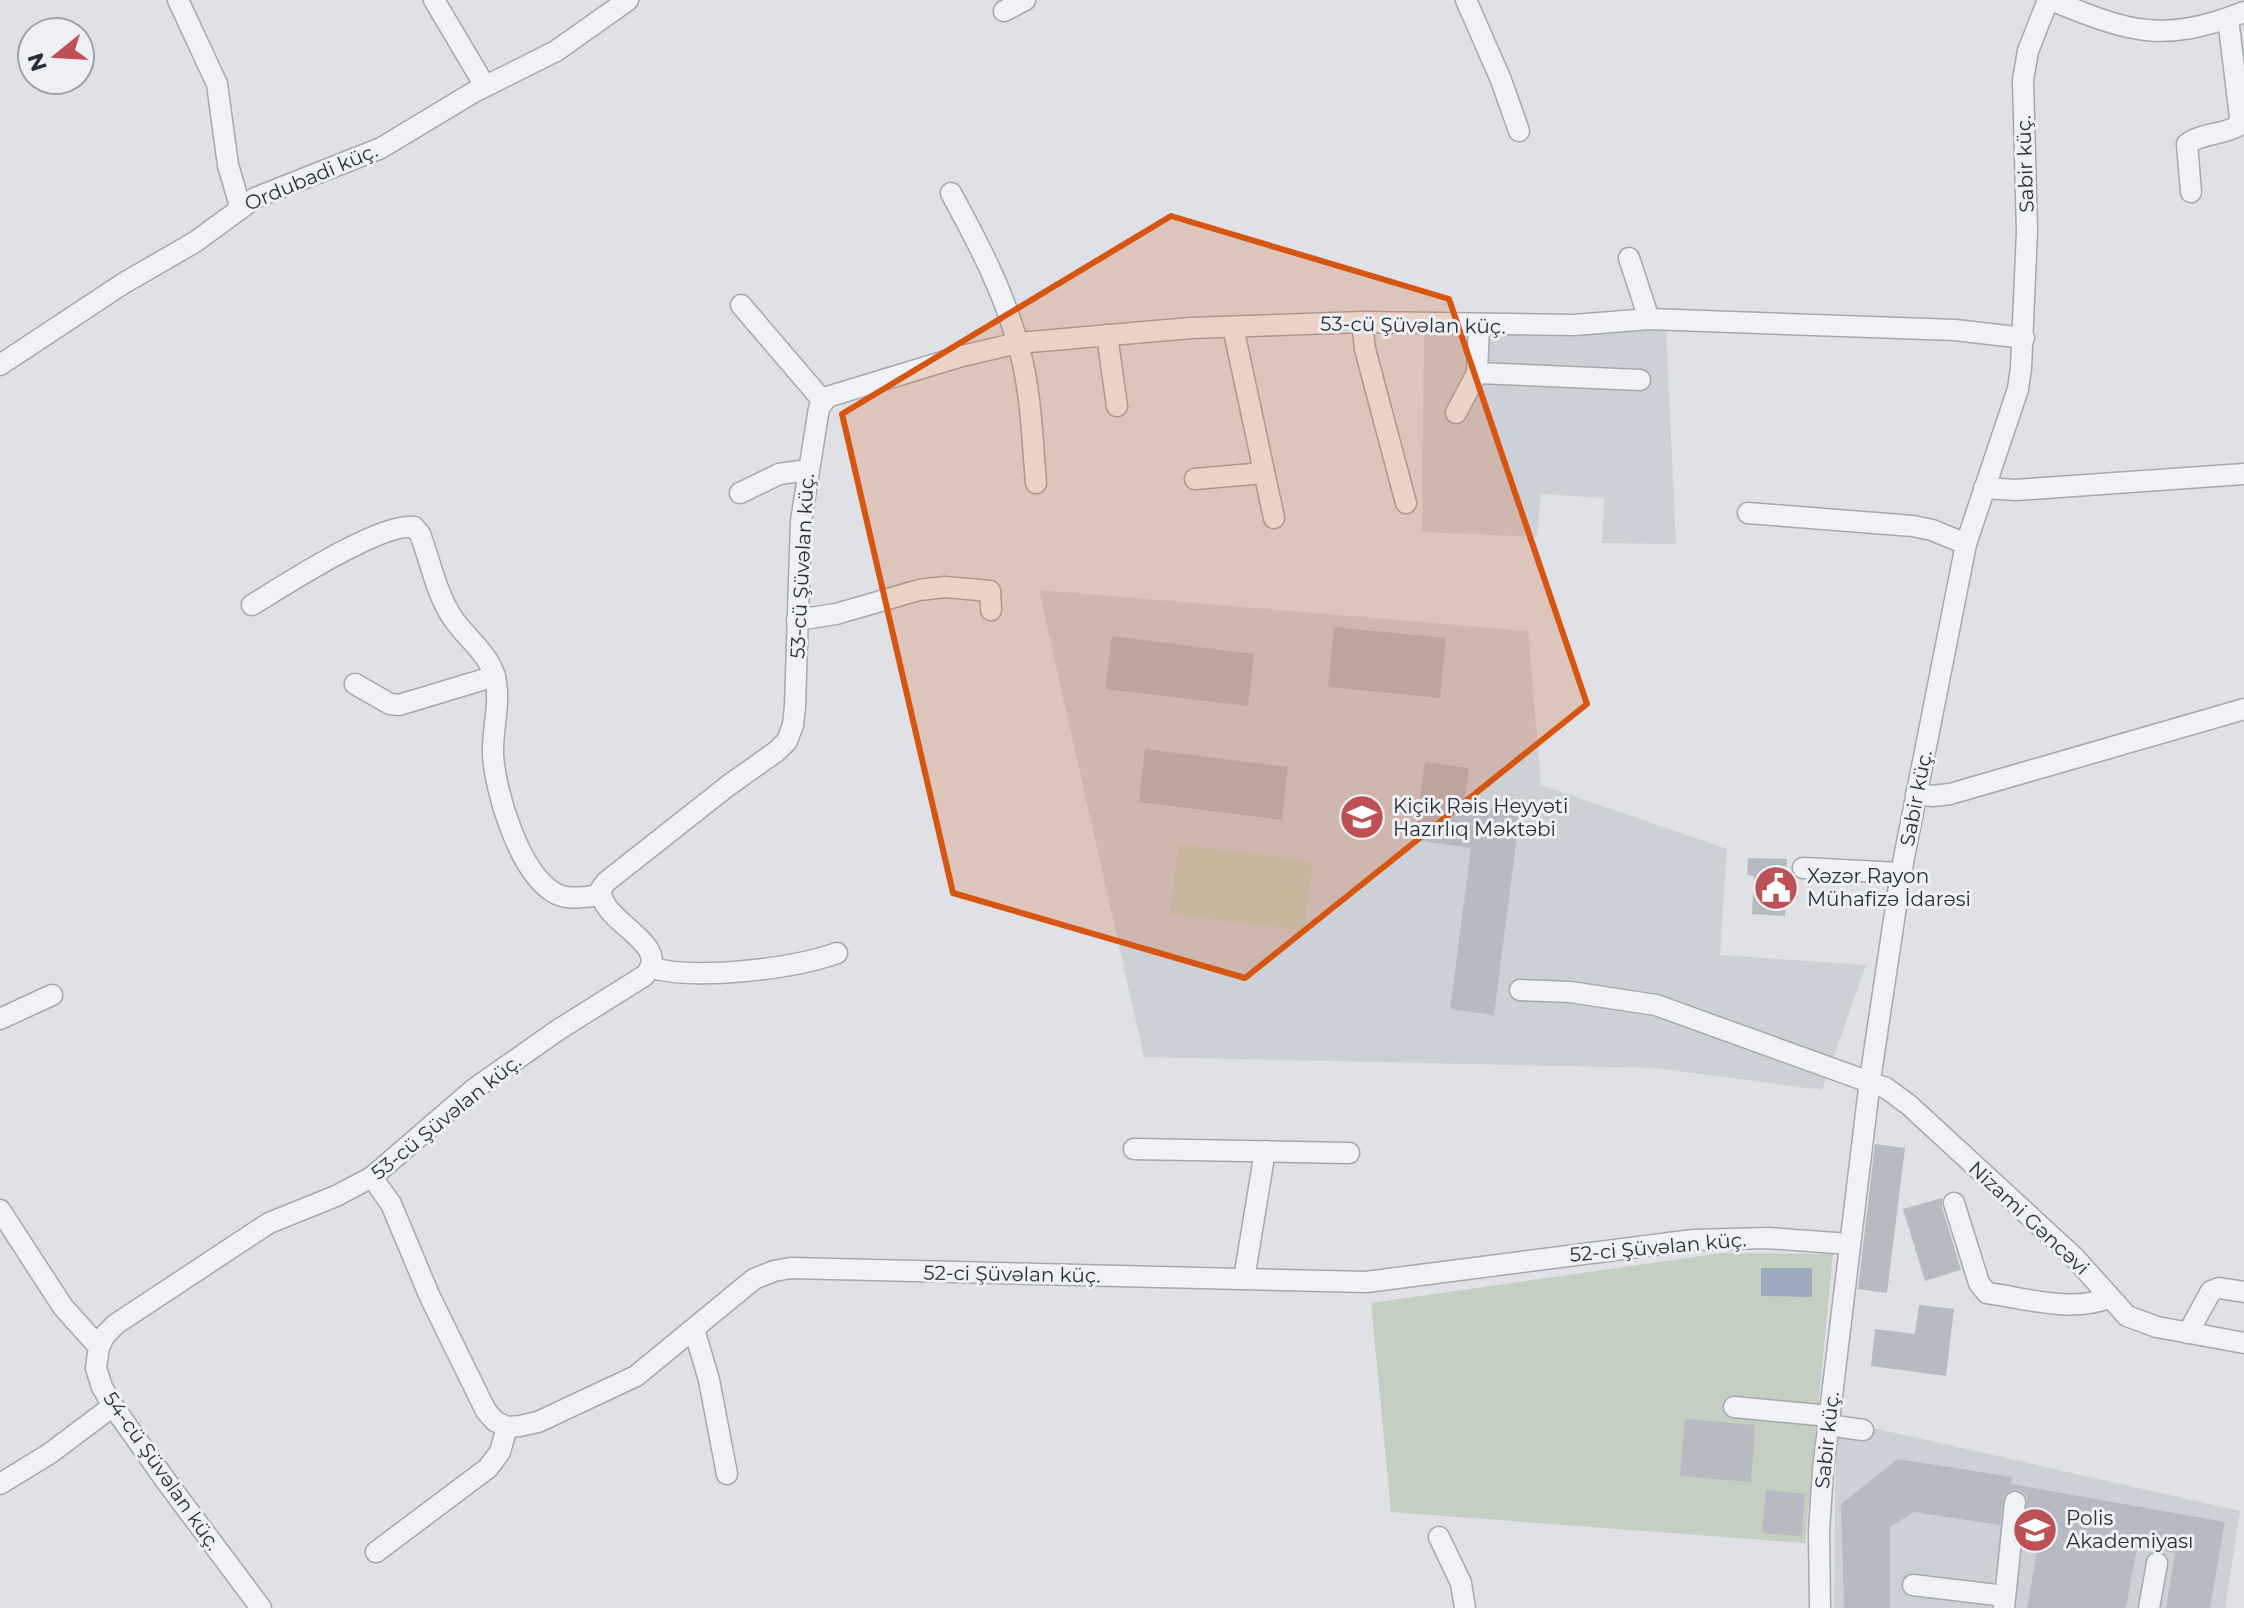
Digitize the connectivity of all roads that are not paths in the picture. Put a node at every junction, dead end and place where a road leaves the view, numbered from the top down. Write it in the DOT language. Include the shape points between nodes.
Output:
graph roads {
  1 [pos="178,0"];
  2 [pos="434,0"];
  3 [pos="628,0"];
  4 [pos="1025,0"];
  5 [pos="1466,0"];
  6 [pos="2049,0"];
  7 [pos="1004,11"];
  8 [pos="2236,15"];
  9 [pos="485,86"];
  10 [pos="1519,131"];
  11 [pos="2191,192"];
  12 [pos="951,193"];
  13 [pos="240,206"];
  14 [pos="1629,258"];
  15 [pos="741,305"];
  16 [pos="1649,319"];
  17 [pos="1362,322"];
  18 [pos="1479,325"];
  19 [pos="1233,327"];
  20 [pos="1107,335"];
  21 [pos="2024,338"];
  22 [pos="1018,343"];
  23 [pos="0,365"];
  24 [pos="1477,373"];
  25 [pos="1640,380"];
  26 [pos="823,401"];
  27 [pos="1117,406"];
  28 [pos="1456,413"];
  29 [pos="807,470"];
  30 [pos="1264,473"];
  31 [pos="2244,474"];
  32 [pos="1195,479"];
  33 [pos="1036,483"];
  34 [pos="1984,488"];
  35 [pos="740,493"];
  36 [pos="1406,503"];
  37 [pos="1748,513"];
  38 [pos="1274,518"];
  39 [pos="1966,544"];
  40 [pos="252,605"];
  41 [pos="991,610"];
  42 [pos="797,620"];
  43 [pos="495,676"];
  44 [pos="355,684"];
  45 [pos="2244,709"];
  46 [pos="1916,794"];
  47 [pos="1803,868"];
  48 [pos="1901,873"];
  49 [pos="601,895"];
  50 [pos="837,953"];
  51 [pos="652,968"];
  52 [pos="1520,990"];
  53 [pos="52,995"];
  54 [pos="0,1019"];
  55 [pos="1870,1080"];
  56 [pos="1134,1149"];
  57 [pos="1265,1151"];
  58 [pos="1349,1153"];
  59 [pos="372,1177"];
  60 [pos="1954,1203"];
  61 [pos="0,1210"];
  62 [pos="1849,1244"];
  63 [pos="1244,1279"];
  64 [pos="2244,1292"];
  65 [pos="2108,1298"];
  66 [pos="694,1329"];
  67 [pos="2188,1333"];
  68 [pos="2244,1343"];
  69 [pos="99,1347"];
  70 [pos="113,1406"];
  71 [pos="1734,1407"];
  72 [pos="1828,1421"];
  73 [pos="507,1427"];
  74 [pos="1863,1430"];
  75 [pos="727,1474"];
  76 [pos="0,1484"];
  77 [pos="2015,1502"];
  78 [pos="1439,1537"];
  79 [pos="376,1552"];
  80 [pos="2157,1563"];
  81 [pos="1913,1585"];
  82 [pos="2004,1602"];
  83 [pos="261,1608"];
  84 [pos="1465,1608"];
  85 [pos="1820,1608"];
  86 [pos="2149,1608"];
  1 -- 13 [label="street" via="217,84 228,165"];
  2 -- 9 [label="street"];
  3 -- 9 [label="street, Ordubadi küç." via="556,51"];
  4 -- 7 [label="street"];
  5 -- 10 [label="street"];
  6 -- 8 [label="street" via="2139,30 2191,29"];
  6 -- 21 [label="street, Sabir küç." via="2028,51 2023,80"];
  8 -- 11 [label="street" via="2238,126 2187,144"];
  9 -- 13 [label="street, Ordubadi küç." via="381,148"];
  12 -- 22 [label="street" via="998,285"];
  13 -- 23 [label="street, Ordubadi küç." via="195,242"];
  14 -- 16 [label="street"];
  15 -- 26 [label="street"];
  16 -- 18 [label="street, 53-cü Şüvəlan küç."];
  16 -- 21 [label="street, 53-cü Şüvəlan küç." via="1955,330"];
  17 -- 18 [label="street, 53-cü Şüvəlan küç."];
  17 -- 19 [label="street, 53-cü Şüvəlan küç."];
  17 -- 36 [label="street"];
  18 -- 24 [label="street"];
  19 -- 20 [label="street, 53-cü Şüvəlan küç."];
  19 -- 30 [label="street"];
  20 -- 22 [label="street, 53-cü Şüvəlan küç."];
  20 -- 27 [label="street"];
  21 -- 34 [label="street, Sabir küç." via="2018,389"];
  22 -- 26 [label="street, 53-cü Şüvəlan küç." via="838,392"];
  22 -- 33 [label="street"];
  24 -- 25 [label="street"];
  24 -- 28 [label="street"];
  26 -- 29 [label="street, 53-cü Şüvəlan küç."];
  29 -- 35 [label="street" via="779,474"];
  29 -- 42 [label="street, 53-cü Şüvəlan küç."];
  30 -- 32 [label="street"];
  30 -- 38 [label="street"];
  31 -- 34 [label="street"];
  34 -- 39 [label="street, Sabir küç."];
  37 -- 39 [label="street" via="1913,526"];
  39 -- 46 [label="street, Sabir küç."];
  40 -- 43 [label="street" via="391,529 414,527 440,595"];
  41 -- 42 [label="street" via="990,591 945,587"];
  42 -- 49 [label="street, 53-cü Şüvəlan küç." via="795,706 787,741 606,882"];
  43 -- 44 [label="street" via="399,705"];
  43 -- 49 [label="street" via="495,778 526,861 552,892 565,897"];
  45 -- 46 [label="street" via="1950,794"];
  46 -- 48 [label="street, Sabir küç."];
  47 -- 48 [label="street"];
  48 -- 55 [label="street, Sabir küç."];
  49 -- 51 [label="street" via="647,948"];
  50 -- 51 [label="street" via="789,966 682,974"];
  51 -- 59 [label="street, 53-cü Şüvəlan küç." via="474,1089"];
  52 -- 55 [label="street, Nizami Gəncəvi" via="1656,1005"];
  53 -- 54 [label="street"];
  55 -- 62 [label="street, Sabir küç."];
  55 -- 65 [label="street, Nizami Gəncəvi" via="1909,1105 2074,1257"];
  56 -- 57 [label="street"];
  57 -- 58 [label="street"];
  57 -- 63 [label="street"];
  59 -- 69 [label="street, 53-cü Şüvəlan küç." via="269,1223 116,1324"];
  59 -- 73 [label="street" via="391,1204 486,1411"];
  60 -- 65 [label="street" via="1979,1283 1987,1293 2072,1305"];
  61 -- 69 [label="street" via="63,1307"];
  62 -- 63 [label="street, 52-ci Şüvəlan küç." via="1693,1240 1377,1281"];
  62 -- 72 [label="street, Sabir küç."];
  63 -- 66 [label="street, 52-ci Şüvəlan küç." via="791,1268 754,1279"];
  64 -- 67 [label="street" via="2211,1291"];
  65 -- 67 [label="street, Nizami Gəncəvi" via="2137,1321"];
  66 -- 73 [label="street, 52-ci Şüvəlan küç." via="636,1376 538,1422"];
  66 -- 75 [label="street"];
  67 -- 68 [label="street, Nizami Gəncəvi"];
  69 -- 70 [label="street, 54-cü Şüvəlan küç." via="96,1368"];
  70 -- 76 [label="street"];
  70 -- 83 [label="street, 54-cü Şüvəlan küç."];
  71 -- 72 [label="street"];
  72 -- 74 [label="street"];
  72 -- 85 [label="street, Sabir küç." via="1820,1497"];
  73 -- 79 [label="street" via="500,1452 488,1468"];
  77 -- 82 [label="street"];
  78 -- 84 [label="street" via="1461,1583"];
  80 -- 86 [label="street"];
  81 -- 82 [label="street"];
}
